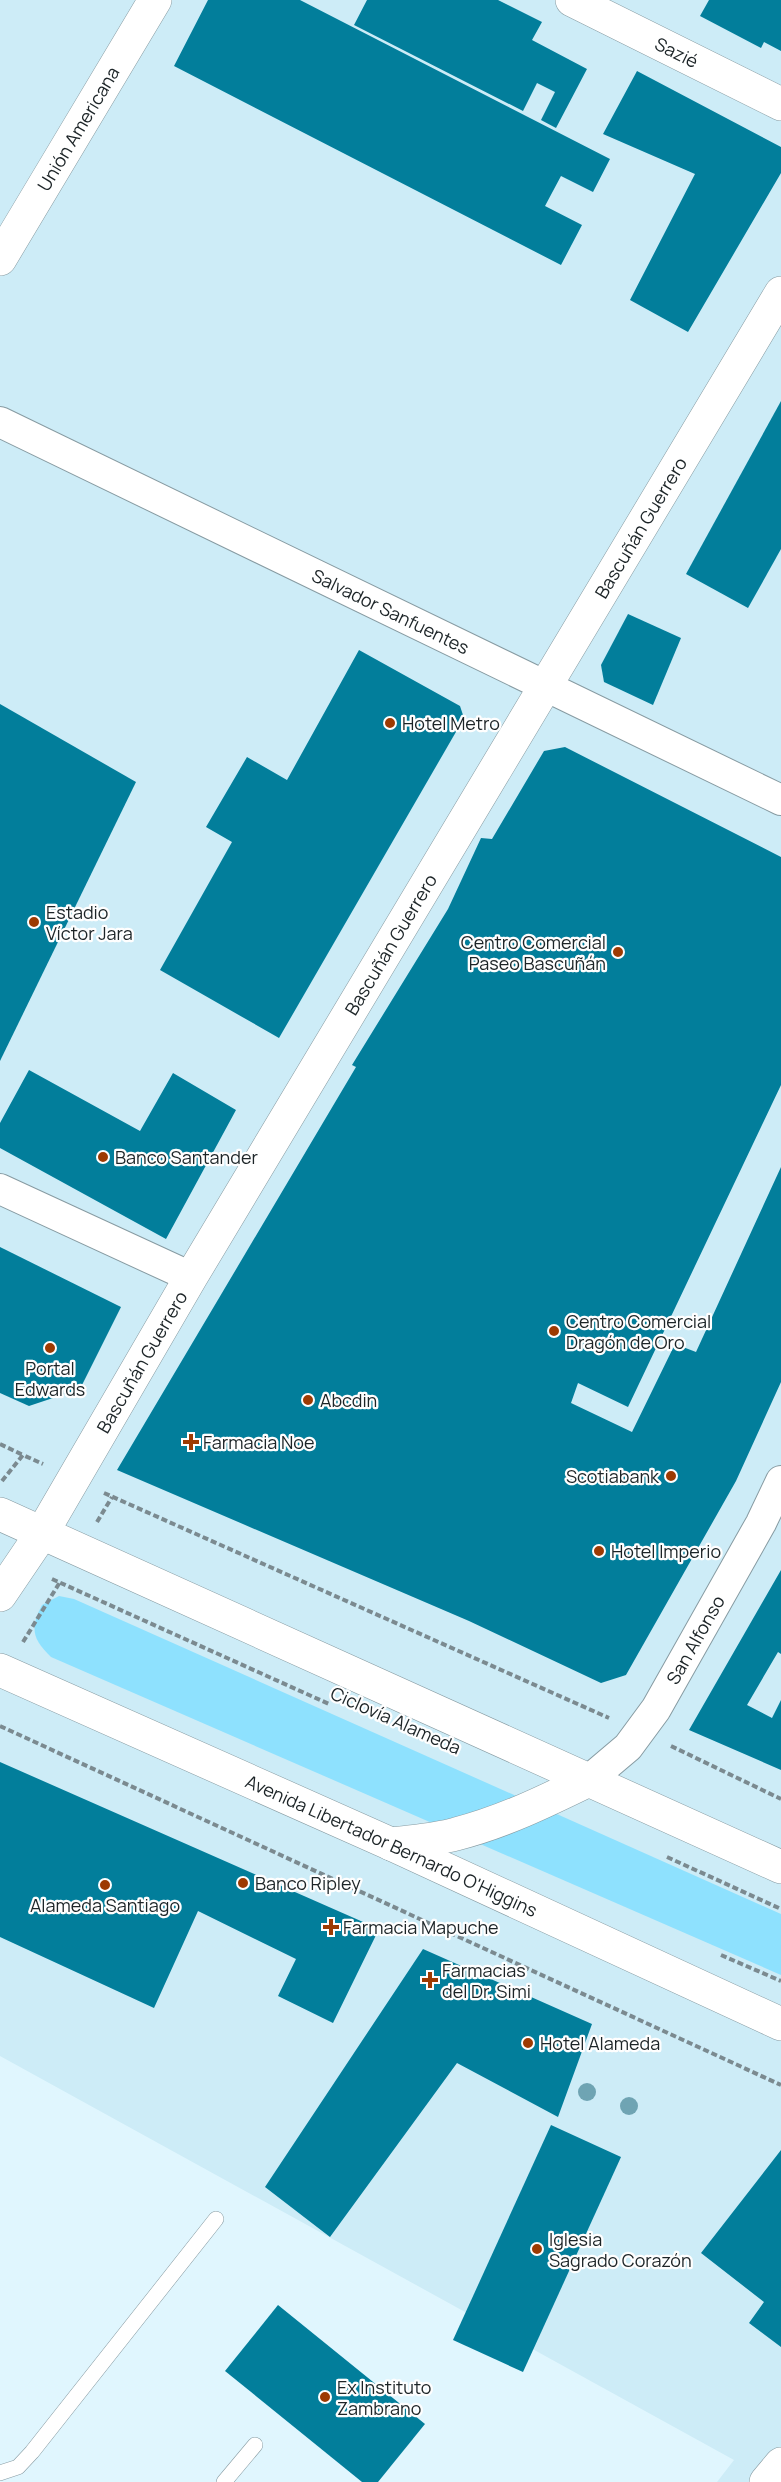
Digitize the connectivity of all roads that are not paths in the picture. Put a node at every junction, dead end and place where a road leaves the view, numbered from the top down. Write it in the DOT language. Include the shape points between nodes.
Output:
graph roads {
  1 [pos="155,0"];
  2 [pos="572,0"];
  3 [pos="781,104"];
  4 [pos="0,260"];
  5 [pos="781,293"];
  6 [pos="0,422"];
  7 [pos="544,686"];
  8 [pos="781,800"];
  9 [pos="0,1189"];
  10 [pos="192,1277"];
  11 [pos="781,1481"];
  12 [pos="0,1514"];
  13 [pos="42,1533"];
  14 [pos="0,1595"];
  15 [pos="2,1671"];
  16 [pos="589,1780"];
  17 [pos="391,1844"];
  18 [pos="781,1867"];
  19 [pos="781,2024"];
  20 [pos="216,2219"];
  21 [pos="255,2445"];
  22 [pos="781,2463"];
  23 [pos="0,2473"];
  24 [pos="224,2482"];
  25 [pos="766,2482"];
  1 -- 4 [label="street, Unión Americana"];
  2 -- 3 [label="street, Sazié"];
  5 -- 7 [label="street, Bascuñán Guerrero"];
  6 -- 7 [label="street, Salvador Sanfuentes"];
  7 -- 8 [label="street, Salvador Sanfuentes"];
  7 -- 10 [label="street, Bascuñán Guerrero"];
  9 -- 10 [label="street"];
  10 -- 13 [label="street, Bascuñán Guerrero"];
  11 -- 16 [label="street, San Alfonso" via="641,1732"];
  12 -- 13 [label="street"];
  13 -- 14 [label="street, Bascuñán Guerrero"];
  13 -- 16 [label="street"];
  15 -- 17 [label="street, Avenida Libertador Bernardo O'Higgins"];
  16 -- 17 [label="street" via="490,1824 454,1835"];
  16 -- 18 [label="street"];
  17 -- 19 [label="street, Avenida Libertador Bernardo O'Higgins"];
  20 -- 23 [label="lane" via="32,2452 18,2467"];
  21 -- 24 [label="lane"];
  22 -- 25 [label="street"];
}
